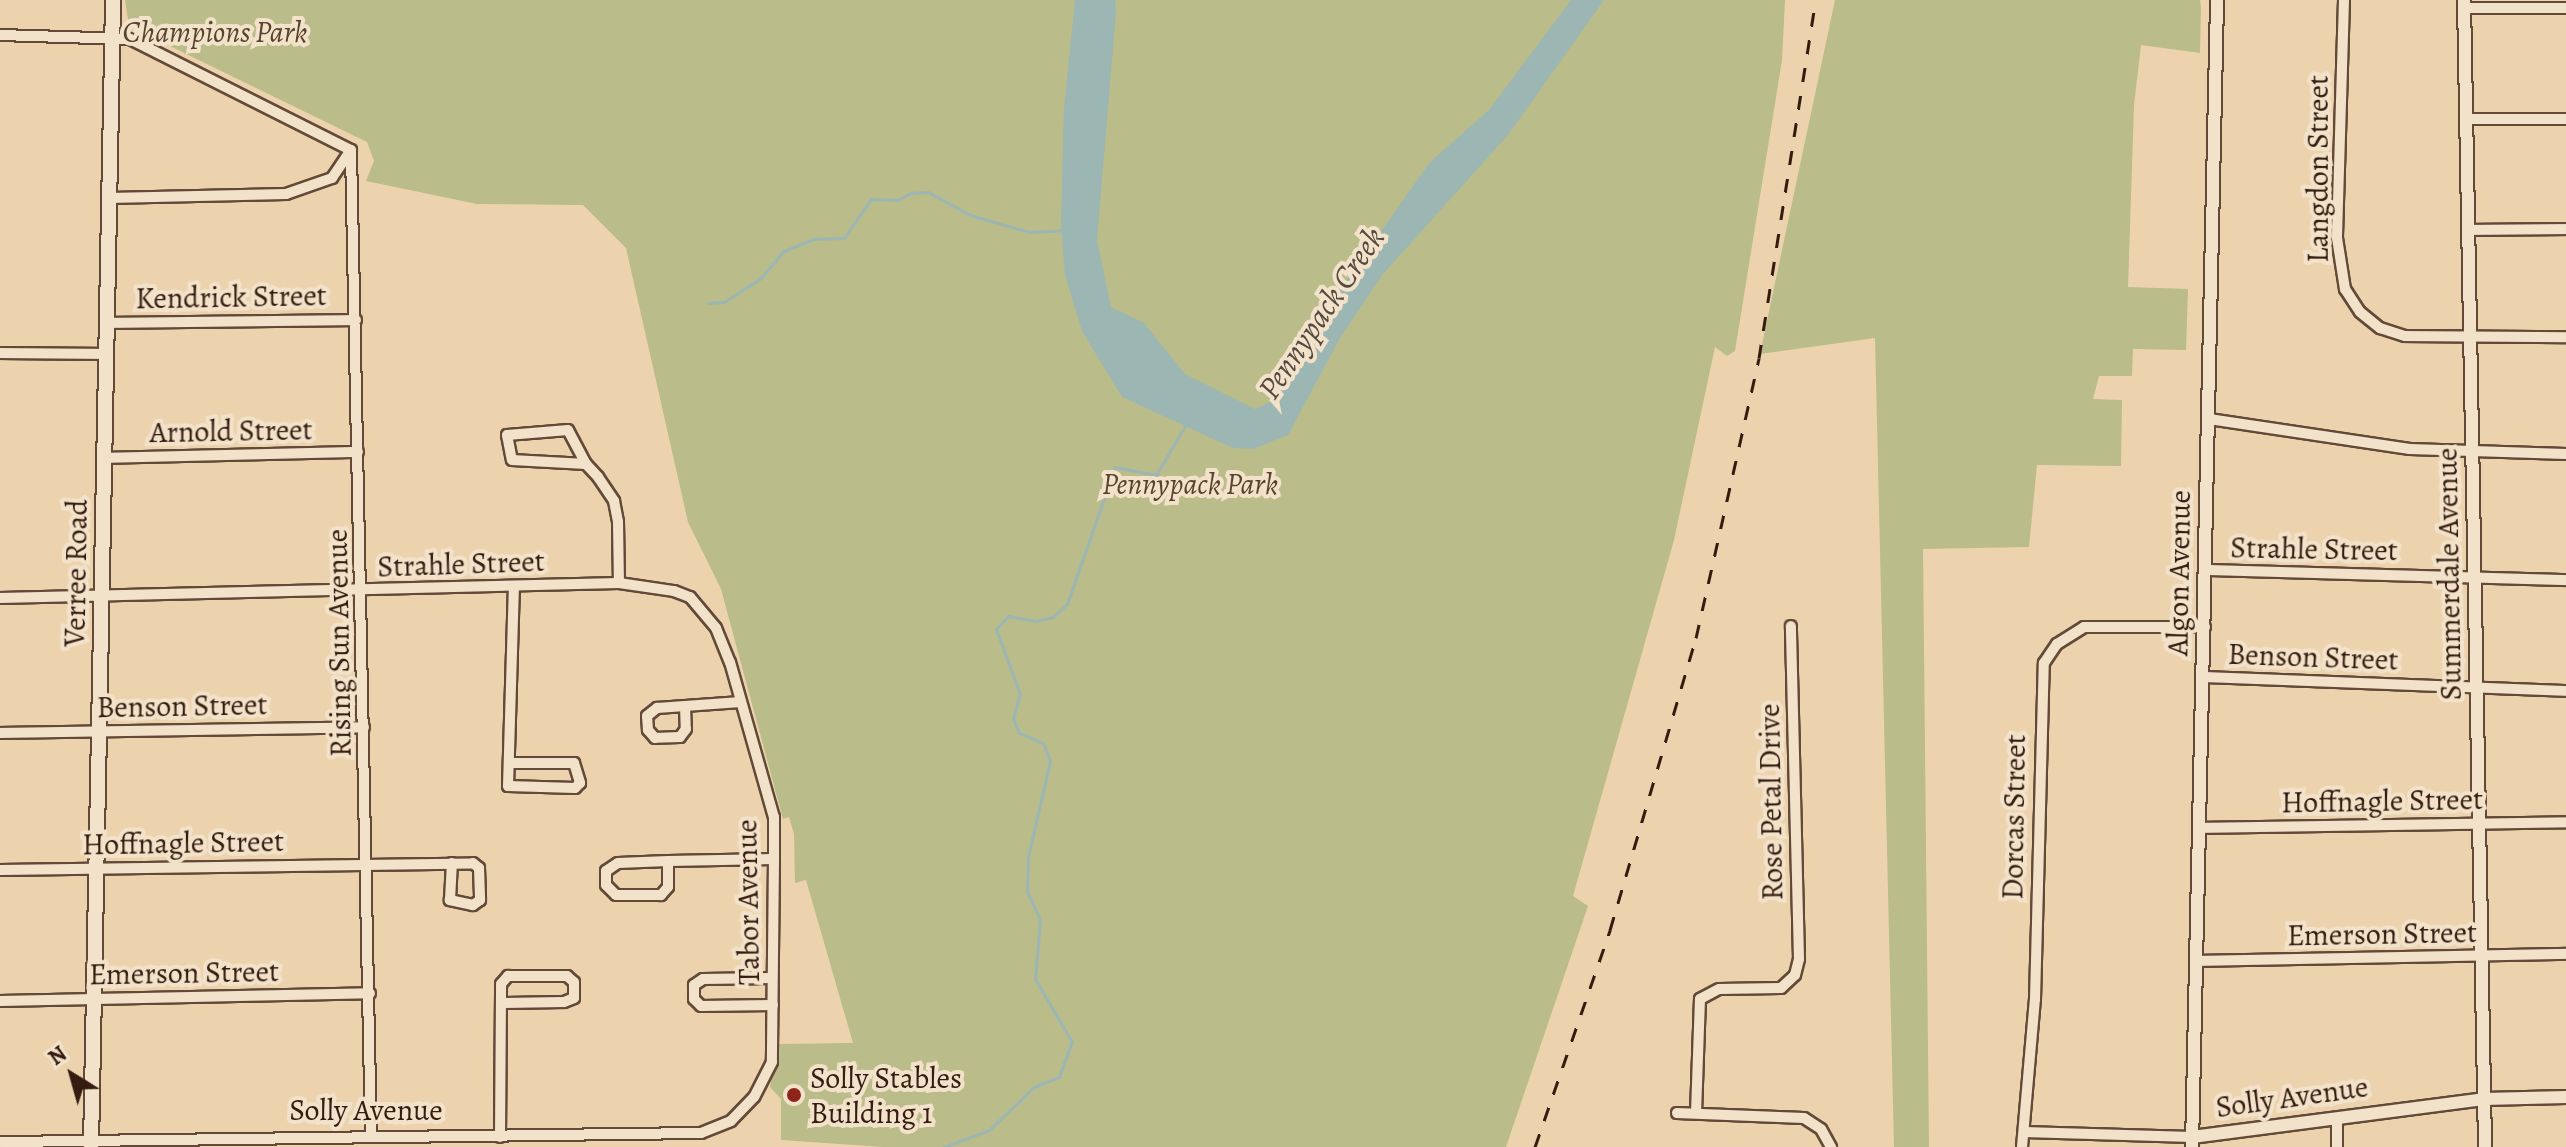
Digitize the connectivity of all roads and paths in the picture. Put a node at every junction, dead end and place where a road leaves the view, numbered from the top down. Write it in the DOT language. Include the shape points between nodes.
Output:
graph roads {
  1 [pos="113,0"];
  2 [pos="2217,0"];
  3 [pos="2344,0"];
  4 [pos="2464,4"];
  5 [pos="2566,8"];
  6 [pos="0,35"];
  7 [pos="114,37"];
  8 [pos="2466,119"];
  9 [pos="2566,119"];
  10 [pos="351,150"];
  11 [pos="109,198"];
  12 [pos="2566,229"];
  13 [pos="2468,230"];
  14 [pos="356,320"];
  15 [pos="108,323"];
  16 [pos="2471,336"];
  17 [pos="2566,337"];
  18 [pos="0,353"];
  19 [pos="107,354"];
  20 [pos="2209,419"];
  21 [pos="2472,451"];
  22 [pos="358,452"];
  23 [pos="2566,454"];
  24 [pos="105,458"];
  25 [pos="586,464"];
  26 [pos="2205,570"];
  27 [pos="2475,577"];
  28 [pos="2566,580"];
  29 [pos="619,583"];
  30 [pos="514,587"];
  31 [pos="362,590"];
  32 [pos="102,595"];
  33 [pos="0,598"];
  34 [pos="1791,626"];
  35 [pos="2205,627"];
  36 [pos="716,628"];
  37 [pos="2203,677"];
  38 [pos="2477,687"];
  39 [pos="2566,691"];
  40 [pos="741,702"];
  41 [pos="685,706"];
  42 [pos="364,727"];
  43 [pos="98,731"];
  44 [pos="0,733"];
  45 [pos="509,763"];
  46 [pos="2566,822"];
  47 [pos="2479,824"];
  48 [pos="2199,828"];
  49 [pos="774,859"];
  50 [pos="668,861"];
  51 [pos="367,863"];
  52 [pos="452,863"];
  53 [pos="98,869"];
  54 [pos="0,870"];
  55 [pos="2566,954"];
  56 [pos="2484,956"];
  57 [pos="2199,961"];
  58 [pos="772,978"];
  59 [pos="370,993"];
  60 [pos="94,999"];
  61 [pos="0,1001"];
  62 [pos="501,1003"];
  63 [pos="773,1005"];
  64 [pos="2566,1097"];
  65 [pos="2484,1099"];
  66 [pos="1677,1113"];
  67 [pos="1696,1113"];
  68 [pos="2337,1118"];
  69 [pos="729,1122"];
  70 [pos="2024,1132"];
  71 [pos="371,1135"];
  72 [pos="500,1137"];
  73 [pos="0,1142"];
  74 [pos="2192,1142"];
  75 [pos="92,1143"];
  76 [pos="1829,1143"];
  77 [pos="2022,1147"];
  78 [pos="2337,1147"];
  79 [pos="2485,1147"];
  1 -- 7 [label="main road, Verree Road"];
  2 -- 20 [label="street, Algon Avenue"];
  3 -- 16 [label="street, Langdon Street" via="2337,238 2345,289 2360,312 2380,328 2405,336"];
  4 -- 5 [label="street"];
  4 -- 8 [label="street, Summerdale Avenue"];
  6 -- 7 [label="street"];
  7 -- 10 [label="street" via="181,63"];
  7 -- 11 [label="main road, Verree Road"];
  8 -- 9 [label="street"];
  8 -- 13 [label="street, Summerdale Avenue"];
  10 -- 11 [label="street" via="332,178 286,194"];
  10 -- 14 [label="street, Rising Sun Avenue"];
  11 -- 15 [label="main road, Verree Road"];
  12 -- 13 [label="street"];
  13 -- 16 [label="street, Summerdale Avenue"];
  14 -- 15 [label="street, Kendrick Street"];
  14 -- 22 [label="street, Rising Sun Avenue"];
  15 -- 19 [label="main road, Verree Road"];
  16 -- 17 [label="street"];
  16 -- 21 [label="street, Summerdale Avenue"];
  18 -- 19 [label="street"];
  19 -- 24 [label="main road, Verree Road"];
  20 -- 21 [label="street" via="2410,449"];
  20 -- 26 [label="street, Algon Avenue"];
  21 -- 23 [label="street"];
  21 -- 27 [label="street, Summerdale Avenue"];
  22 -- 24 [label="street, Arnold Street"];
  22 -- 31 [label="street, Rising Sun Avenue"];
  24 -- 32 [label="main road, Verree Road"];
  25 -- 25 [label="street" via="512,460 507,435 568,430"];
  25 -- 29 [label="street" via="614,501"];
  26 -- 27 [label="street, Strahle Street"];
  26 -- 35 [label="street, Algon Avenue"];
  27 -- 28 [label="street, Strahle Street"];
  27 -- 38 [label="street, Summerdale Avenue"];
  29 -- 30 [label="street, Strahle Street"];
  29 -- 36 [label="street, Strahle Street" via="690,597"];
  30 -- 31 [label="street, Strahle Street"];
  30 -- 45 [label="street"];
  31 -- 32 [label="street, Strahle Street"];
  31 -- 42 [label="street, Rising Sun Avenue"];
  32 -- 33 [label="street, Strahle Street"];
  32 -- 43 [label="main road, Verree Road"];
  34 -- 67 [label="street, Rose Petal Drive" via="1799,959 1795,975 1781,988 1719,989 1700,999"];
  35 -- 37 [label="street, Algon Avenue"];
  35 -- 70 [label="street, Dorcas Street" via="2084,627 2057,644 2044,663 2035,999"];
  36 -- 40 [label="street, Tabor Avenue"];
  37 -- 38 [label="street, Benson Street"];
  37 -- 48 [label="street, Algon Avenue"];
  38 -- 39 [label="street, Benson Street"];
  38 -- 47 [label="street, Summerdale Avenue"];
  40 -- 41 [label="street"];
  40 -- 49 [label="street, Tabor Avenue" via="774,817"];
  42 -- 43 [label="street, Benson Street"];
  42 -- 51 [label="street, Rising Sun Avenue"];
  43 -- 44 [label="street, Benson Street"];
  43 -- 53 [label="main road, Verree Road"];
  45 -- 45 [label="street" via="574,763 580,783 575,788 508,786"];
  46 -- 47 [label="street, Hoffnagle Street"];
  47 -- 48 [label="street, Hoffnagle Street"];
  47 -- 56 [label="street, Summerdale Avenue"];
  48 -- 57 [label="street, Algon Avenue"];
  49 -- 50 [label="street"];
  49 -- 58 [label="street, Tabor Avenue"];
  50 -- 50 [label="street" via="618,863 606,871 606,885 616,895 661,895 668,887"];
  51 -- 52 [label="street, Hoffnagle Street"];
  51 -- 53 [label="street, Hoffnagle Street"];
  51 -- 59 [label="street, Rising Sun Avenue"];
  52 -- 52 [label="street" via="479,868 480,900 473,905 450,900"];
  53 -- 54 [label="street, Hoffnagle Street"];
  53 -- 60 [label="main road, Verree Road"];
  55 -- 56 [label="street, Emerson Street"];
  56 -- 57 [label="street, Emerson Street"];
  56 -- 65 [label="street, Summerdale Avenue"];
  57 -- 74 [label="street, Algon Avenue"];
  58 -- 63 [label="street, Tabor Avenue"];
  58 -- 63 [label="street" via="703,979 694,985 694,999 701,1006"];
  59 -- 60 [label="street, Emerson Street"];
  59 -- 71 [label="street, Rising Sun Avenue"];
  60 -- 61 [label="street, Emerson Street"];
  60 -- 75 [label="main road, Verree Road"];
  62 -- 62 [label="street" via="501,984 508,976 567,976 574,982 574,998 564,1002"];
  62 -- 72 [label="street"];
  63 -- 69 [label="street, Tabor Avenue" via="772,1062 754,1097"];
  64 -- 65 [label="street, Solly Avenue"];
  65 -- 68 [label="street, Solly Avenue"];
  65 -- 79 [label="street, Summerdale Avenue"];
  66 -- 67 [label="street"];
  67 -- 76 [label="street" via="1804,1118"];
  68 -- 74 [label="street, Solly Avenue"];
  68 -- 78 [label="street"];
  69 -- 72 [label="street, Solly Avenue" via="701,1133"];
  70 -- 74 [label="street, Solly Avenue"];
  70 -- 77 [label="street, Dorcas Street"];
  71 -- 72 [label="street, Solly Avenue"];
  71 -- 75 [label="street, Solly Avenue"];
  73 -- 75 [label="street, Solly Avenue"];
}
